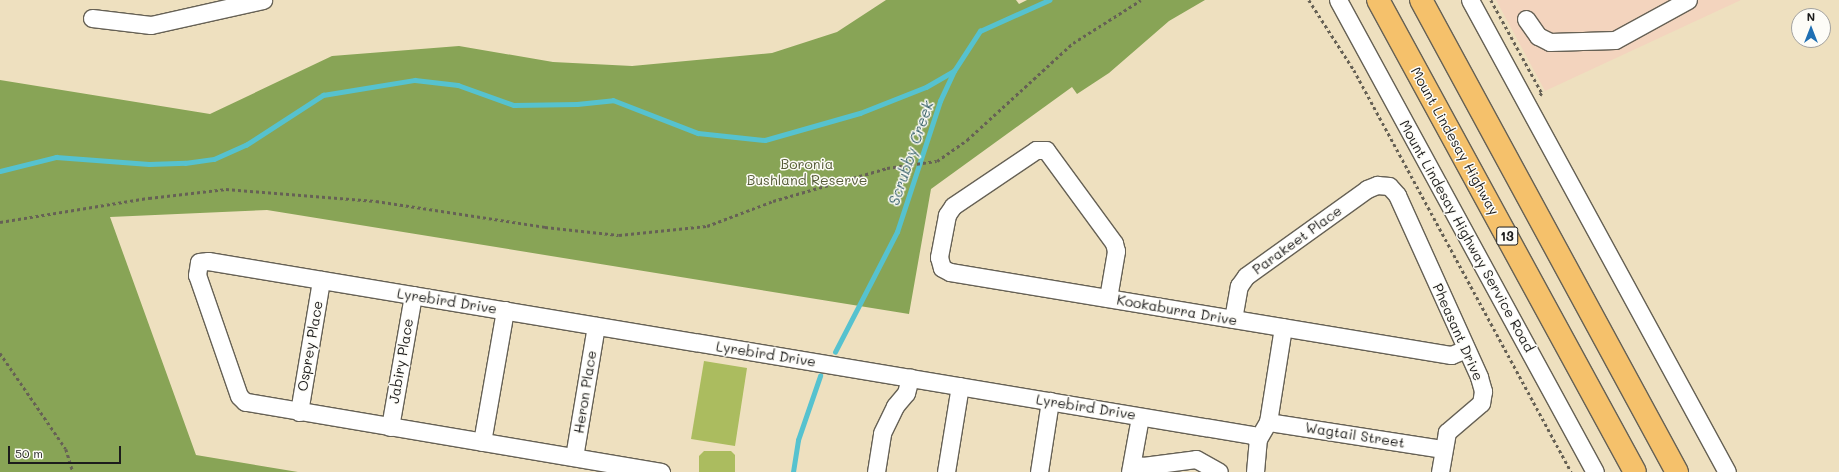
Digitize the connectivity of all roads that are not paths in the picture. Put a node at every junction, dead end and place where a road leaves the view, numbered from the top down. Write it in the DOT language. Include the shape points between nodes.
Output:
graph roads {
  1 [pos="263,0"];
  2 [pos="1338,0"];
  3 [pos="1378,0"];
  4 [pos="1421,0"];
  5 [pos="1470,0"];
  6 [pos="1688,0"];
  7 [pos="92,18"];
  8 [pos="1526,19"];
  9 [pos="1389,186"];
  10 [pos="321,280"];
  11 [pos="413,295"];
  12 [pos="1108,298"];
  13 [pos="505,310"];
  14 [pos="1233,319"];
  15 [pos="596,326"];
  16 [pos="1284,328"];
  17 [pos="1466,349"];
  18 [pos="910,378"];
  19 [pos="960,386"];
  20 [pos="1050,402"];
  21 [pos="299,412"];
  22 [pos="1140,416"];
  23 [pos="1268,422"];
  24 [pos="390,427"];
  25 [pos="1258,439"];
  26 [pos="482,442"];
  27 [pos="1443,449"];
  28 [pos="574,457"];
  29 [pos="1131,468"];
  30 [pos="661,472"];
  31 [pos="876,472"];
  32 [pos="946,472"];
  33 [pos="1039,472"];
  34 [pos="1219,472"];
  35 [pos="1255,472"];
  36 [pos="1440,472"];
  37 [pos="1595,472"];
  38 [pos="1636,472"];
  39 [pos="1677,472"];
  40 [pos="1727,472"];
  1 -- 7 [label="street" via="151,25"];
  2 -- 37 [label="street, Mount Lindesay Highway Service Road"];
  3 -- 38 [label="highway, Mount Lindesay Highway / 13"];
  4 -- 39 [label="highway"];
  5 -- 40 [label="street"];
  6 -- 8 [label="street" via="1615,40 1550,42 1538,36"];
  9 -- 14 [label="street, Parakeet Place" via="1377,185 1368,189 1246,276 1239,286"];
  9 -- 17 [label="street, Pheasant Drive" via="1396,195"];
  10 -- 11 [label="street, Lyrebird Drive"];
  10 -- 21 [label="street, Osprey Place"];
  10 -- 21 [label="street, Lyrebird Drive" via="208,261 199,262 197,268 239,396 245,402"];
  11 -- 13 [label="street, Lyrebird Drive"];
  11 -- 24 [label="street, Jabiry Place"];
  12 -- 12 [label="street, Kookaburra Drive" via="1116,251 1114,243 1046,150 1036,150 953,206 947,214 940,257 942,268 950,272"];
  12 -- 14 [label="street, Kookaburra Drive"];
  13 -- 15 [label="street, Lyrebird Drive"];
  13 -- 26 [label="street"];
  14 -- 16 [label="street, Kookaburra Drive"];
  15 -- 18 [label="street, Lyrebird Drive"];
  15 -- 28 [label="street, Heron Place"];
  16 -- 17 [label="street, Kookaburra Drive" via="1451,355"];
  16 -- 23 [label="street"];
  17 -- 27 [label="street, Pheasant Drive" via="1483,391 1480,403 1447,432"];
  18 -- 19 [label="street, Lyrebird Drive"];
  18 -- 31 [label="street" via="906,394 895,406 882,433"];
  19 -- 20 [label="street, Lyrebird Drive"];
  19 -- 32 [label="street"];
  20 -- 22 [label="street, Lyrebird Drive"];
  20 -- 33 [label="street"];
  21 -- 24 [label="street, Lyrebird Drive"];
  22 -- 25 [label="street, Lyrebird Drive" via="1252,435"];
  22 -- 29 [label="street"];
  23 -- 25 [label="street"];
  23 -- 27 [label="street, Wagtail Street"];
  24 -- 26 [label="street, Lyrebird Drive"];
  25 -- 35 [label="street"];
  26 -- 28 [label="street, Lyrebird Drive"];
  27 -- 36 [label="street, Pheasant Drive"];
  28 -- 30 [label="street, Lyrebird Drive"];
  29 -- 34 [label="street" via="1196,459"];
}
